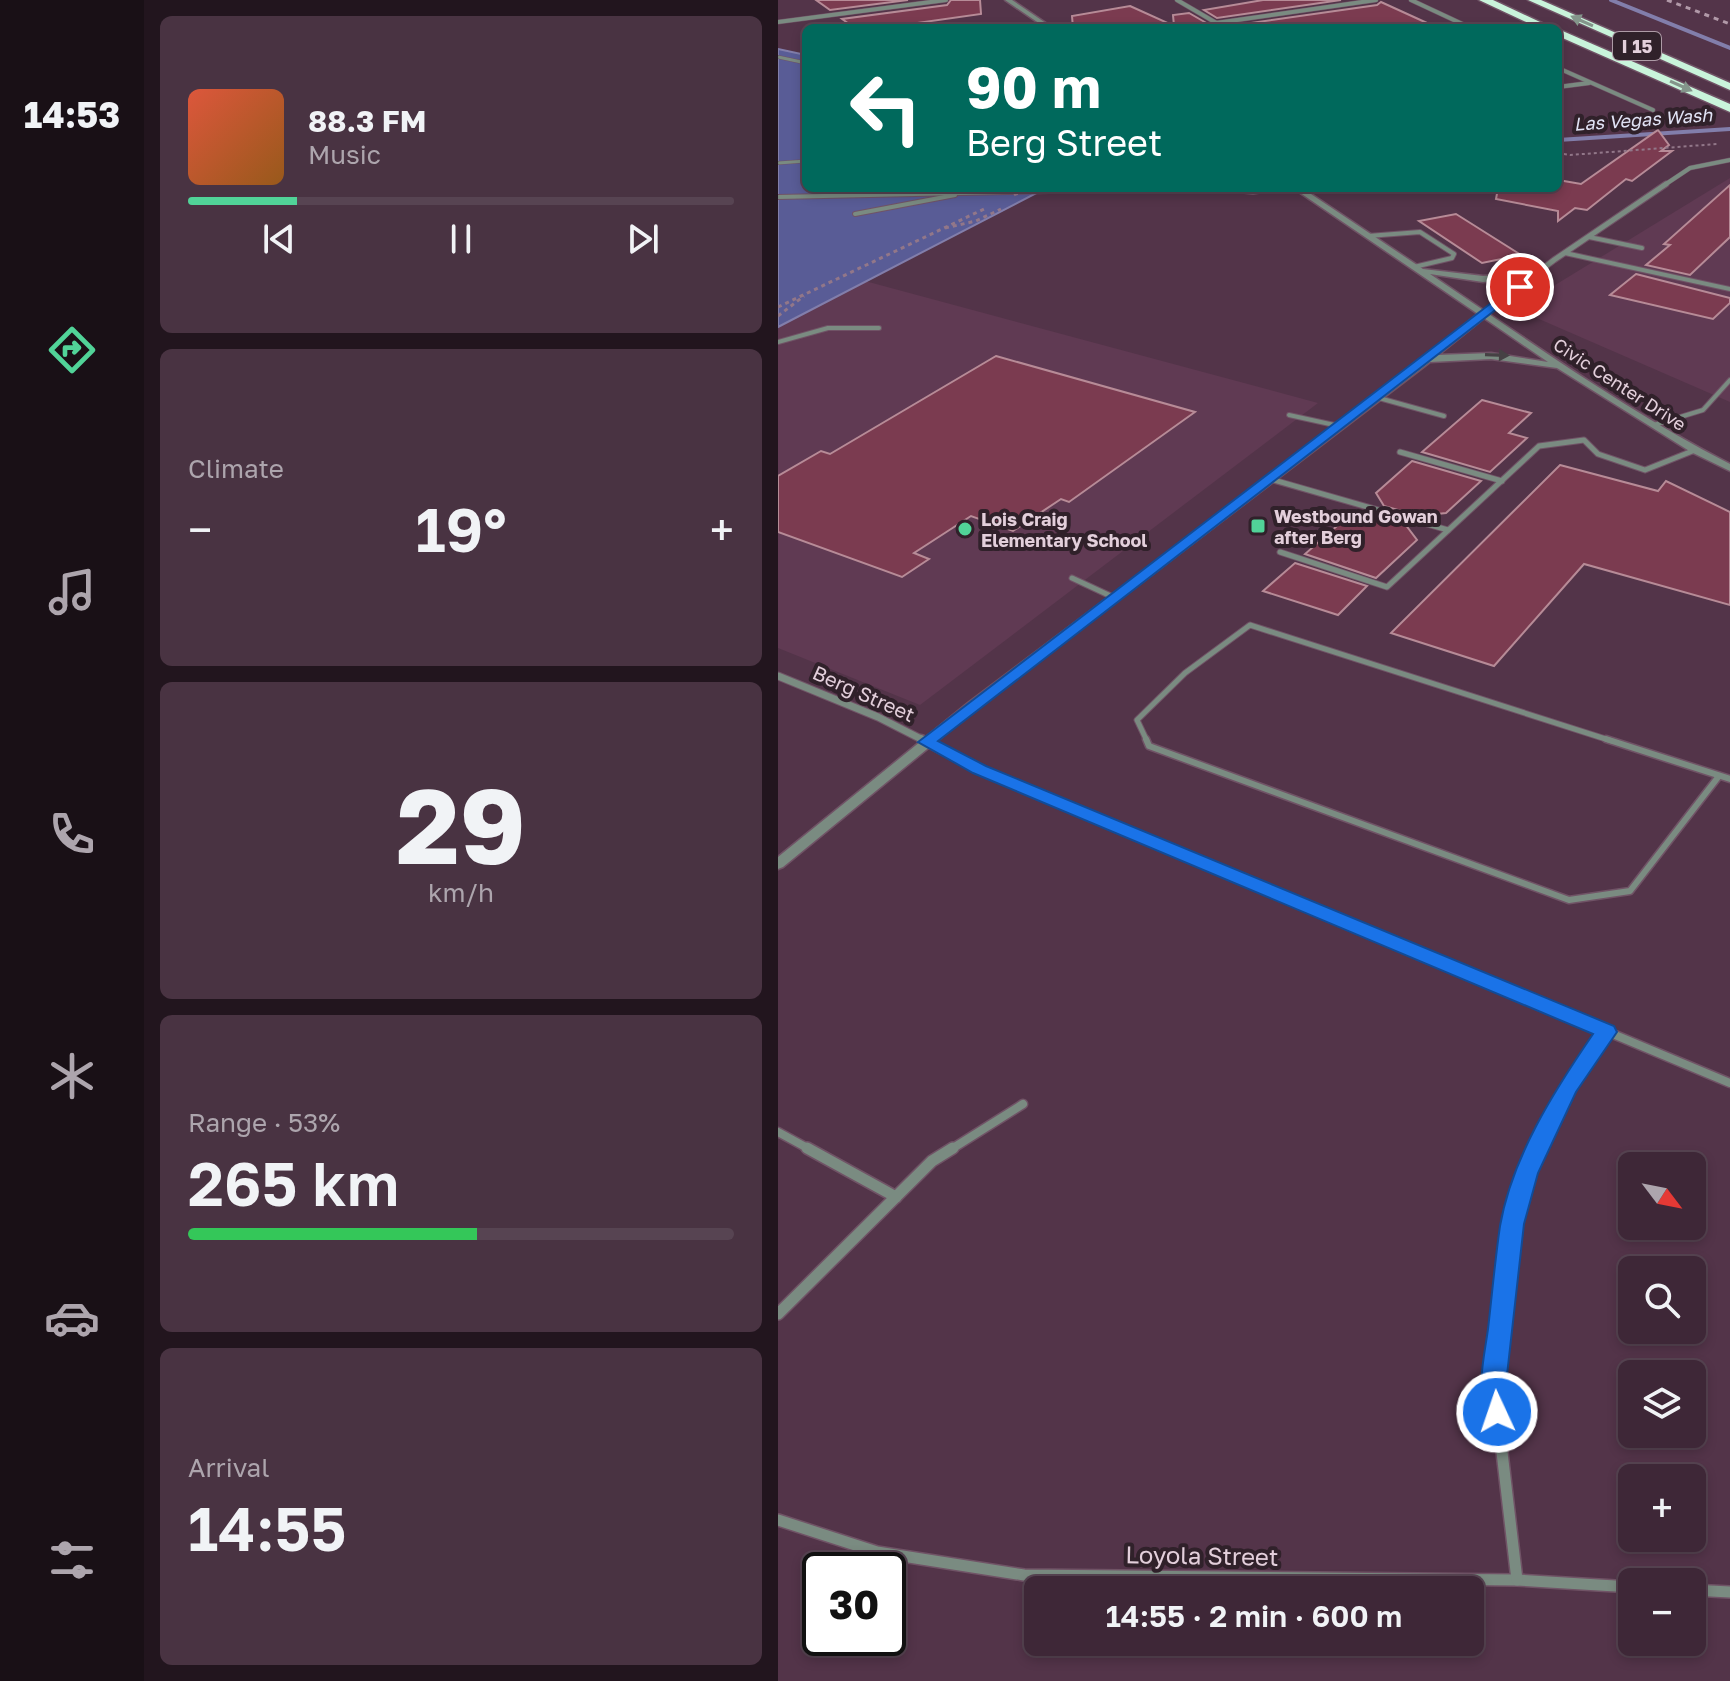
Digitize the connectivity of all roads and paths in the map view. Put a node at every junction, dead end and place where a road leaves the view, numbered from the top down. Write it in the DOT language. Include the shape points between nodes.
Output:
graph roads {
  1 [pos="946,0"];
  2 [pos="1008,0"];
  3 [pos="1177,0"];
  4 [pos="1376,0"];
  5 [pos="1411,0"];
  6 [pos="1484,0"];
  7 [pos="1538,2"];
  8 [pos="778,22"];
  9 [pos="1216,23"];
  10 [pos="1044,24"];
  11 [pos="1462,24"];
  12 [pos="1539,24"];
  13 [pos="1562,34"];
  14 [pos="778,57"];
  15 [pos="802,62"];
  16 [pos="1562,70"];
  17 [pos="1589,83"];
  18 [pos="1562,86"];
  19 [pos="1730,87"];
  20 [pos="1730,108"];
  21 [pos="1653,110"];
  22 [pos="1730,144"];
  23 [pos="1562,154"];
  24 [pos="1730,160"];
  25 [pos="802,161"];
  26 [pos="778,163"];
  27 [pos="941,192"];
  28 [pos="969,192"];
  29 [pos="1020,192"];
  30 [pos="1303,192"];
  31 [pos="1014,195"];
  32 [pos="778,197"];
  33 [pos="987,208"];
  34 [pos="855,214"];
  35 [pos="1368,236"];
  36 [pos="1589,237"];
  37 [pos="1642,248"];
  38 [pos="1565,253"];
  39 [pos="1416,268"];
  40 [pos="1537,274"];
  41 [pos="1730,289"];
  42 [pos="804,295"];
  43 [pos="778,307"];
  44 [pos="1484,314"];
  45 [pos="778,316"];
  46 [pos="879,328"];
  47 [pos="778,342"];
  48 [pos="1427,359"];
  49 [pos="1565,369"];
  50 [pos="1730,380"];
  51 [pos="1379,398"];
  52 [pos="1289,415"];
  53 [pos="1444,416"];
  54 [pos="1654,425"];
  55 [pos="1339,426"];
  56 [pos="1695,450"];
  57 [pos="1400,452"];
  58 [pos="1730,468"];
  59 [pos="1270,479"];
  60 [pos="1502,481"];
  61 [pos="1448,530"];
  62 [pos="1280,552"];
  63 [pos="1072,578"];
  64 [pos="1115,598"];
  65 [pos="778,676"];
  66 [pos="927,742"];
  67 [pos="1719,776"];
  68 [pos="1730,779"];
  69 [pos="778,864"];
  70 [pos="1606,1032"];
  71 [pos="1729,1080"];
  72 [pos="1023,1104"];
  73 [pos="778,1132"];
  74 [pos="896,1197"];
  75 [pos="778,1314"];
  76 [pos="778,1520"];
  77 [pos="1517,1580"];
  78 [pos="1618,1586"];
  79 [pos="1706,1591"];
  80 [pos="1730,1592"];
  1 -- 8 [label="street"];
  2 -- 10 [label="street"];
  3 -- 9 [label="street"];
  4 -- 9 [label="street"];
  5 -- 11 [label="street"];
  6 -- 12 [label="highway"];
  19 -- 7 [label="highway, I 15, one-way"];
  13 -- 20 [label="highway, I 15, one-way"];
  14 -- 15 [label="lane"];
  16 -- 17 [label="street"];
  17 -- 18 [label="street"];
  17 -- 21 [label="street"];
  22 -- 23 [label="path"];
  24 -- 36 [label="street" via="1690,168"];
  25 -- 26 [label="lane"];
  27 -- 32 [label="lane"];
  28 -- 34 [label="lane"];
  29 -- 31 [label="path, bridge"];
  30 -- 35 [label="street, Civic Center Drive"];
  33 -- 42 [label="path"];
  35 -- 39 [label="street, Civic Center Drive"];
  35 -- 39 [label="lane" via="1420,232 1454,254"];
  36 -- 37 [label="lane"];
  36 -- 38 [label="street"];
  38 -- 40 [label="street"];
  38 -- 41 [label="lane"];
  39 -- 40 [label="street" via="1483,279"];
  39 -- 44 [label="street, Civic Center Drive"];
  40 -- 44 [label="street"];
  42 -- 43 [label="path"];
  42 -- 45 [label="path"];
  44 -- 48 [label="street"];
  44 -- 49 [label="street, Civic Center Drive"];
  46 -- 47 [label="lane" via="828,327"];
  48 -- 49 [label="street, one-way" via="1512,356"];
  48 -- 51 [label="street"];
  49 -- 54 [label="street, Civic Center Drive"];
  50 -- 54 [label="lane" via="1703,410"];
  51 -- 53 [label="lane"];
  51 -- 55 [label="street"];
  52 -- 55 [label="lane"];
  54 -- 56 [label="street, Civic Center Drive"];
  55 -- 59 [label="street"];
  56 -- 58 [label="street, Civic Center Drive"];
  56 -- 60 [label="lane" via="1645,470 1598,454 1584,440 1539,446"];
  57 -- 60 [label="lane"];
  59 -- 61 [label="lane"];
  59 -- 64 [label="street"];
  60 -- 61 [label="lane"];
  61 -- 62 [label="lane" via="1387,587"];
  63 -- 64 [label="lane"];
  64 -- 66 [label="street"];
  65 -- 66 [label="street, Berg Street"];
  66 -- 69 [label="street"];
  66 -- 70 [label="street, Berg Street" via="979,769"];
  67 -- 67 [label="lane" via="1250,625 1185,673 1137,720 1149,746 1569,900 1630,891"];
  67 -- 68 [label="lane"];
  70 -- 71 [label="street, Berg Street"];
  70 -- 77 [label="street" via="1567,1088 1526,1173 1512,1224 1494,1384"];
  72 -- 74 [label="street" via="932,1161"];
  73 -- 74 [label="street"];
  74 -- 75 [label="street"];
  76 -- 77 [label="street, Loyola Street" via="877,1552 1024,1575"];
  77 -- 78 [label="street, Loyola Street"];
  79 -- 80 [label="street"];
}
